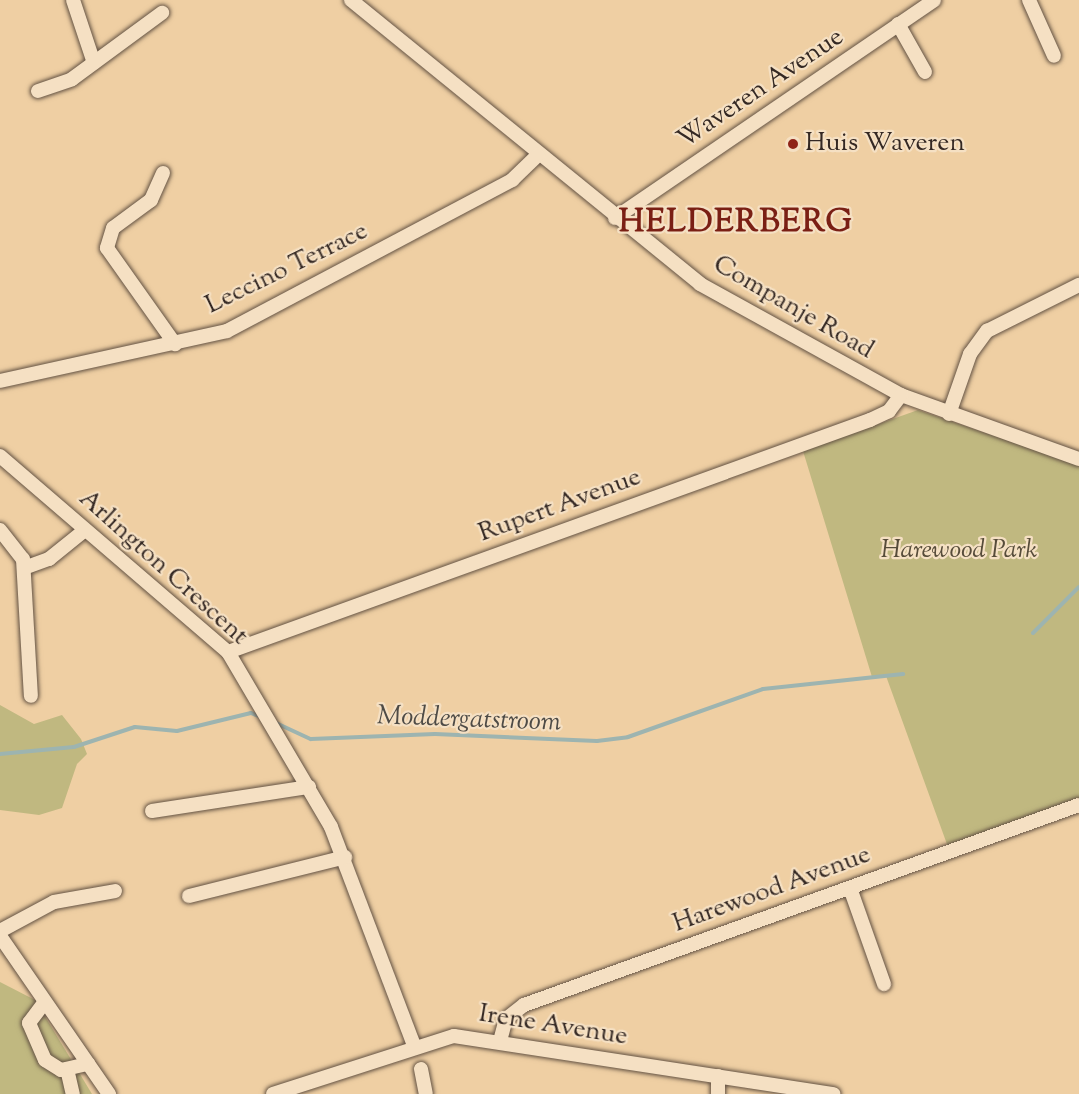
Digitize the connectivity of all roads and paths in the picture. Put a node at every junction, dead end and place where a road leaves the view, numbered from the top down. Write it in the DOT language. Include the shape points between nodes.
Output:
graph roads {
  1 [pos="73,0"];
  2 [pos="351,0"];
  3 [pos="934,0"];
  4 [pos="1029,0"];
  5 [pos="162,13"];
  6 [pos="898,24"];
  7 [pos="1054,56"];
  8 [pos="94,63"];
  9 [pos="925,72"];
  10 [pos="38,91"];
  11 [pos="538,155"];
  12 [pos="163,172"];
  13 [pos="615,218"];
  14 [pos="1079,285"];
  15 [pos="175,344"];
  16 [pos="0,381"];
  17 [pos="901,395"];
  18 [pos="949,414"];
  19 [pos="0,456"];
  20 [pos="1079,459"];
  21 [pos="0,530"];
  22 [pos="85,530"];
  23 [pos="24,568"];
  24 [pos="228,652"];
  25 [pos="31,696"];
  26 [pos="309,787"];
  27 [pos="1079,805"];
  28 [pos="152,811"];
  29 [pos="345,857"];
  30 [pos="850,888"];
  31 [pos="115,891"];
  32 [pos="189,897"];
  33 [pos="0,931"];
  34 [pos="0,936"];
  35 [pos="884,984"];
  36 [pos="44,1003"];
  37 [pos="500,1041"];
  38 [pos="414,1045"];
  39 [pos="89,1068"];
  40 [pos="67,1069"];
  41 [pos="421,1069"];
  42 [pos="718,1076"];
  43 [pos="73,1094"];
  44 [pos="101,1094"];
  45 [pos="109,1094"];
  46 [pos="114,1094"];
  47 [pos="273,1094"];
  48 [pos="426,1094"];
  49 [pos="718,1094"];
  50 [pos="834,1094"];
  1 -- 8 [label="street"];
  2 -- 11 [label="street, Companje Road"];
  3 -- 6 [label="street, Waveren Avenue"];
  4 -- 7 [label="street"];
  5 -- 8 [label="street"];
  6 -- 9 [label="street"];
  6 -- 13 [label="street, Waveren Avenue"];
  8 -- 10 [label="street" via="72,79"];
  11 -- 13 [label="street, Companje Road"];
  11 -- 15 [label="street, Leccino Terrace" via="512,180 248,320"];
  12 -- 15 [label="street" via="151,200 113,228 107,248"];
  13 -- 17 [label="street, Companje Road" via="700,284"];
  14 -- 18 [label="street" via="987,332 970,354"];
  15 -- 16 [label="street, Leccino Terrace"];
  17 -- 18 [label="street, Companje Road"];
  17 -- 24 [label="street, Rupert Avenue" via="889,411 870,420"];
  18 -- 20 [label="street, Companje Road"];
  19 -- 22 [label="street, Arlington Crescent"];
  21 -- 23 [label="street" via="20,552"];
  22 -- 23 [label="street" via="49,559"];
  22 -- 24 [label="street, Arlington Crescent"];
  23 -- 25 [label="street"];
  24 -- 26 [label="street, Arlington Crescent"];
  26 -- 28 [label="street"];
  26 -- 29 [label="street, Arlington Crescent"];
  27 -- 30 [label="street, Harewood Avenue"];
  29 -- 32 [label="street"];
  29 -- 38 [label="street, Arlington Crescent"];
  30 -- 35 [label="street"];
  30 -- 37 [label="street, Harewood Avenue" via="524,1005 507,1019"];
  31 -- 33 [label="street" via="54,902"];
  34 -- 36 [label="street"];
  36 -- 39 [label="street"];
  36 -- 40 [label="street" via="30,1015 30,1029 50,1066"];
  37 -- 38 [label="street, Irene Avenue" via="454,1036"];
  37 -- 42 [label="street, Irene Avenue"];
  38 -- 47 [label="street, Irene Avenue"];
  39 -- 40 [label="street"];
  39 -- 44 [label="street"];
  39 -- 45 [label="street"];
  39 -- 46 [label="street"];
  40 -- 43 [label="street"];
  41 -- 48 [label="street"];
  42 -- 49 [label="street"];
  42 -- 50 [label="street, Irene Avenue"];
}
